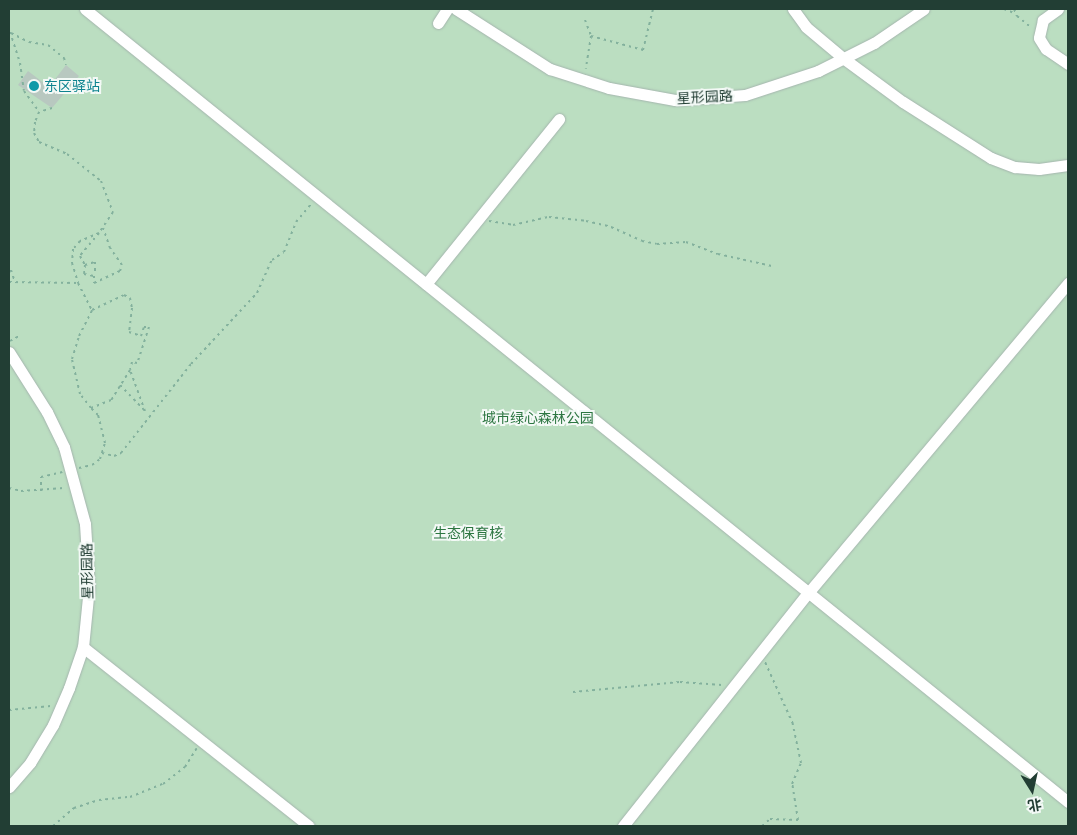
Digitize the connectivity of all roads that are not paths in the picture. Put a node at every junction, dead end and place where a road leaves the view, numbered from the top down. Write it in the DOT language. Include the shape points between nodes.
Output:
graph roads {
  1 [pos="85,9"];
  2 [pos="446,9"];
  3 [pos="456,9"];
  4 [pos="793,9"];
  5 [pos="924,9"];
  6 [pos="1058,9"];
  7 [pos="438,23"];
  8 [pos="842,58"];
  9 [pos="1068,64"];
  10 [pos="559,118"];
  11 [pos="1068,165"];
  12 [pos="1068,283"];
  13 [pos="426,284"];
  14 [pos="9,352"];
  15 [pos="808,593"];
  16 [pos="83,647"];
  17 [pos="9,787"];
  18 [pos="1068,802"];
  19 [pos="310,826"];
  20 [pos="623,826"];
  1 -- 13 [label="street"];
  2 -- 7 [label="street"];
  3 -- 8 [label="street, 星形园路" via="550,69 608,88 675,100 745,95 818,70"];
  4 -- 8 [label="street" via="806,27"];
  5 -- 8 [label="street, 星形园路" via="874,43"];
  6 -- 9 [label="street" via="1043,20 1039,38 1046,49"];
  8 -- 11 [label="street" via="919,113 992,158 1015,166 1039,169"];
  10 -- 13 [label="street"];
  12 -- 15 [label="street"];
  13 -- 15 [label="street"];
  14 -- 16 [label="street, 星形园路" via="47,412 76,484 88,555 89,586"];
  15 -- 18 [label="street"];
  15 -- 20 [label="street"];
  16 -- 17 [label="street, 星形园路" via="59,712 30,762"];
  16 -- 19 [label="street"];
}
